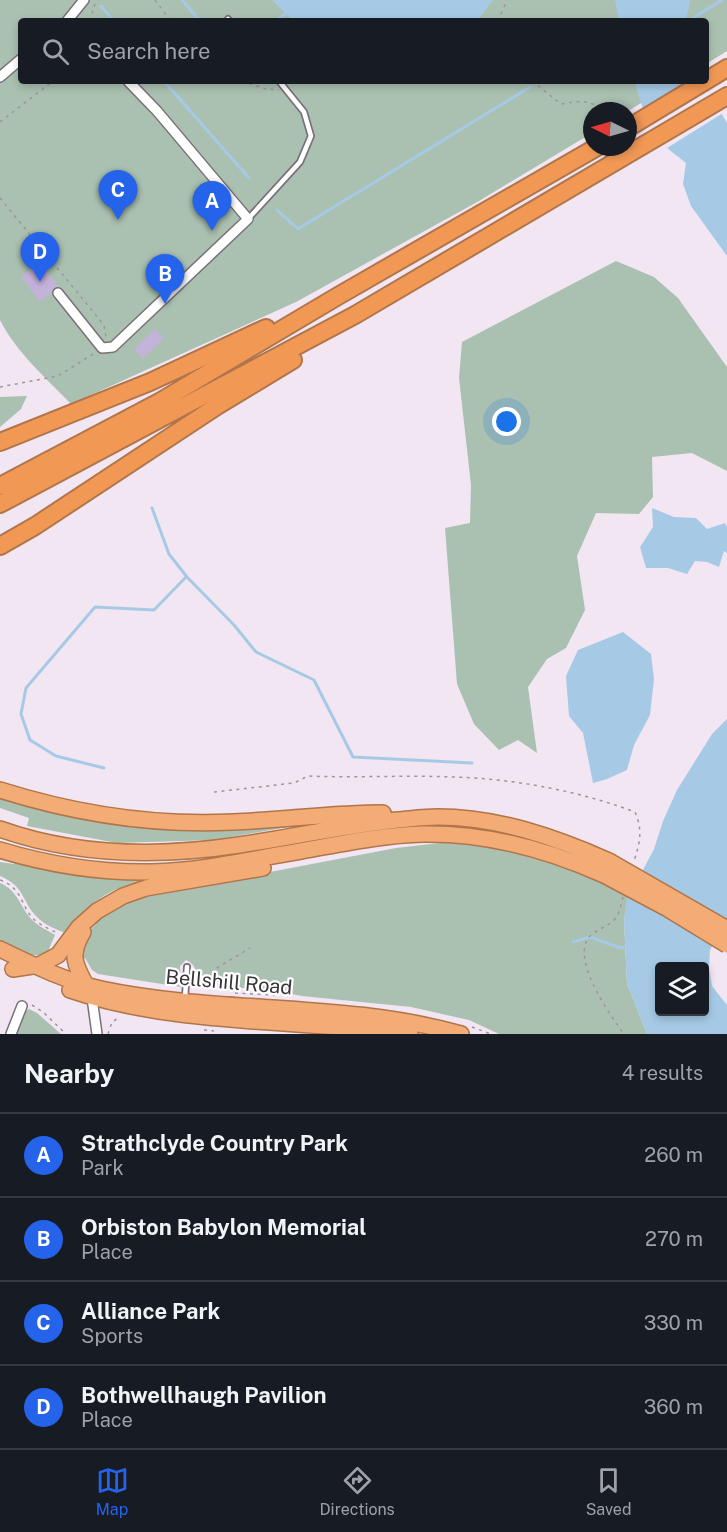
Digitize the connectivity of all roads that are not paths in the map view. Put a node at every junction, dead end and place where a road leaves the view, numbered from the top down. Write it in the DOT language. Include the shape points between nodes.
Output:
graph roads {
  1 [pos="84,0"];
  2 [pos="71,18"];
  3 [pos="18,62"];
  4 [pos="727,68"];
  5 [pos="0,77"];
  6 [pos="709,79"];
  7 [pos="131,84"];
  8 [pos="282,84"];
  9 [pos="701,84"];
  10 [pos="727,96"];
  11 [pos="637,123"];
  12 [pos="583,155"];
  13 [pos="248,219"];
  14 [pos="58,293"];
  15 [pos="338,296"];
  16 [pos="354,315"];
  17 [pos="0,442"];
  18 [pos="0,486"];
  19 [pos="0,504"];
  20 [pos="0,546"];
  21 [pos="0,790"];
  22 [pos="437,816"];
  23 [pos="0,829"];
  24 [pos="400,835"];
  25 [pos="0,850"];
  26 [pos="606,868"];
  27 [pos="89,918"];
  28 [pos="727,928"];
  29 [pos="727,945"];
  30 [pos="0,949"];
  31 [pos="6,966"];
  32 [pos="33,967"];
  33 [pos="187,967"];
  34 [pos="89,991"];
  35 [pos="185,1001"];
  36 [pos="22,1006"];
  37 [pos="304,1029"];
  38 [pos="462,1029"];
  39 [pos="11,1034"];
  40 [pos="97,1034"];
  41 [pos="410,1034"];
  1 -- 2 [label="street"];
  3 -- 5 [label="street"];
  4 -- 6 [label="highway"];
  7 -- 13 [label="street"];
  8 -- 13 [label="lane" via="304,112 310,136 300,162"];
  9 -- 11 [label="highway"];
  10 -- 16 [label="highway"];
  12 -- 15 [label="highway"];
  13 -- 14 [label="street" via="112,347 105,348"];
  15 -- 17 [label="highway" via="150,382"];
  15 -- 18 [label="highway" via="161,401"];
  16 -- 19 [label="highway"];
  16 -- 20 [label="highway" via="307,352"];
  21 -- 22 [label="highway" via="78,811 184,823 361,813"];
  22 -- 23 [label="highway" via="367,823 210,850 133,853 51,843"];
  22 -- 26 [label="highway" via="537,832 573,845"];
  24 -- 25 [label="highway" via="155,872 75,867"];
  24 -- 26 [label="highway" via="450,835 498,841"];
  24 -- 27 [label="highway" via="366,847 146,888 109,902"];
  26 -- 28 [label="highway, bridge"];
  26 -- 29 [label="highway, bridge"];
  27 -- 32 [label="highway" via="57,955"];
  27 -- 34 [label="highway" via="75,947 75,965"];
  30 -- 32 [label="highway, Bellshill Road"];
  31 -- 32 [label="highway"];
  31 -- 34 [label="highway, Bellshill Road"];
  32 -- 34 [label="highway, Bellshill Road"];
  33 -- 35 [label="lane"];
  34 -- 35 [label="highway, Bellshill Road"];
  34 -- 37 [label="highway, Bellshill Road" via="131,1007"];
  34 -- 40 [label="street"];
  35 -- 38 [label="highway, Bellshill Road" via="390,1018"];
  36 -- 39 [label="street"];
  37 -- 41 [label="highway, Bellshill Road"];
}
